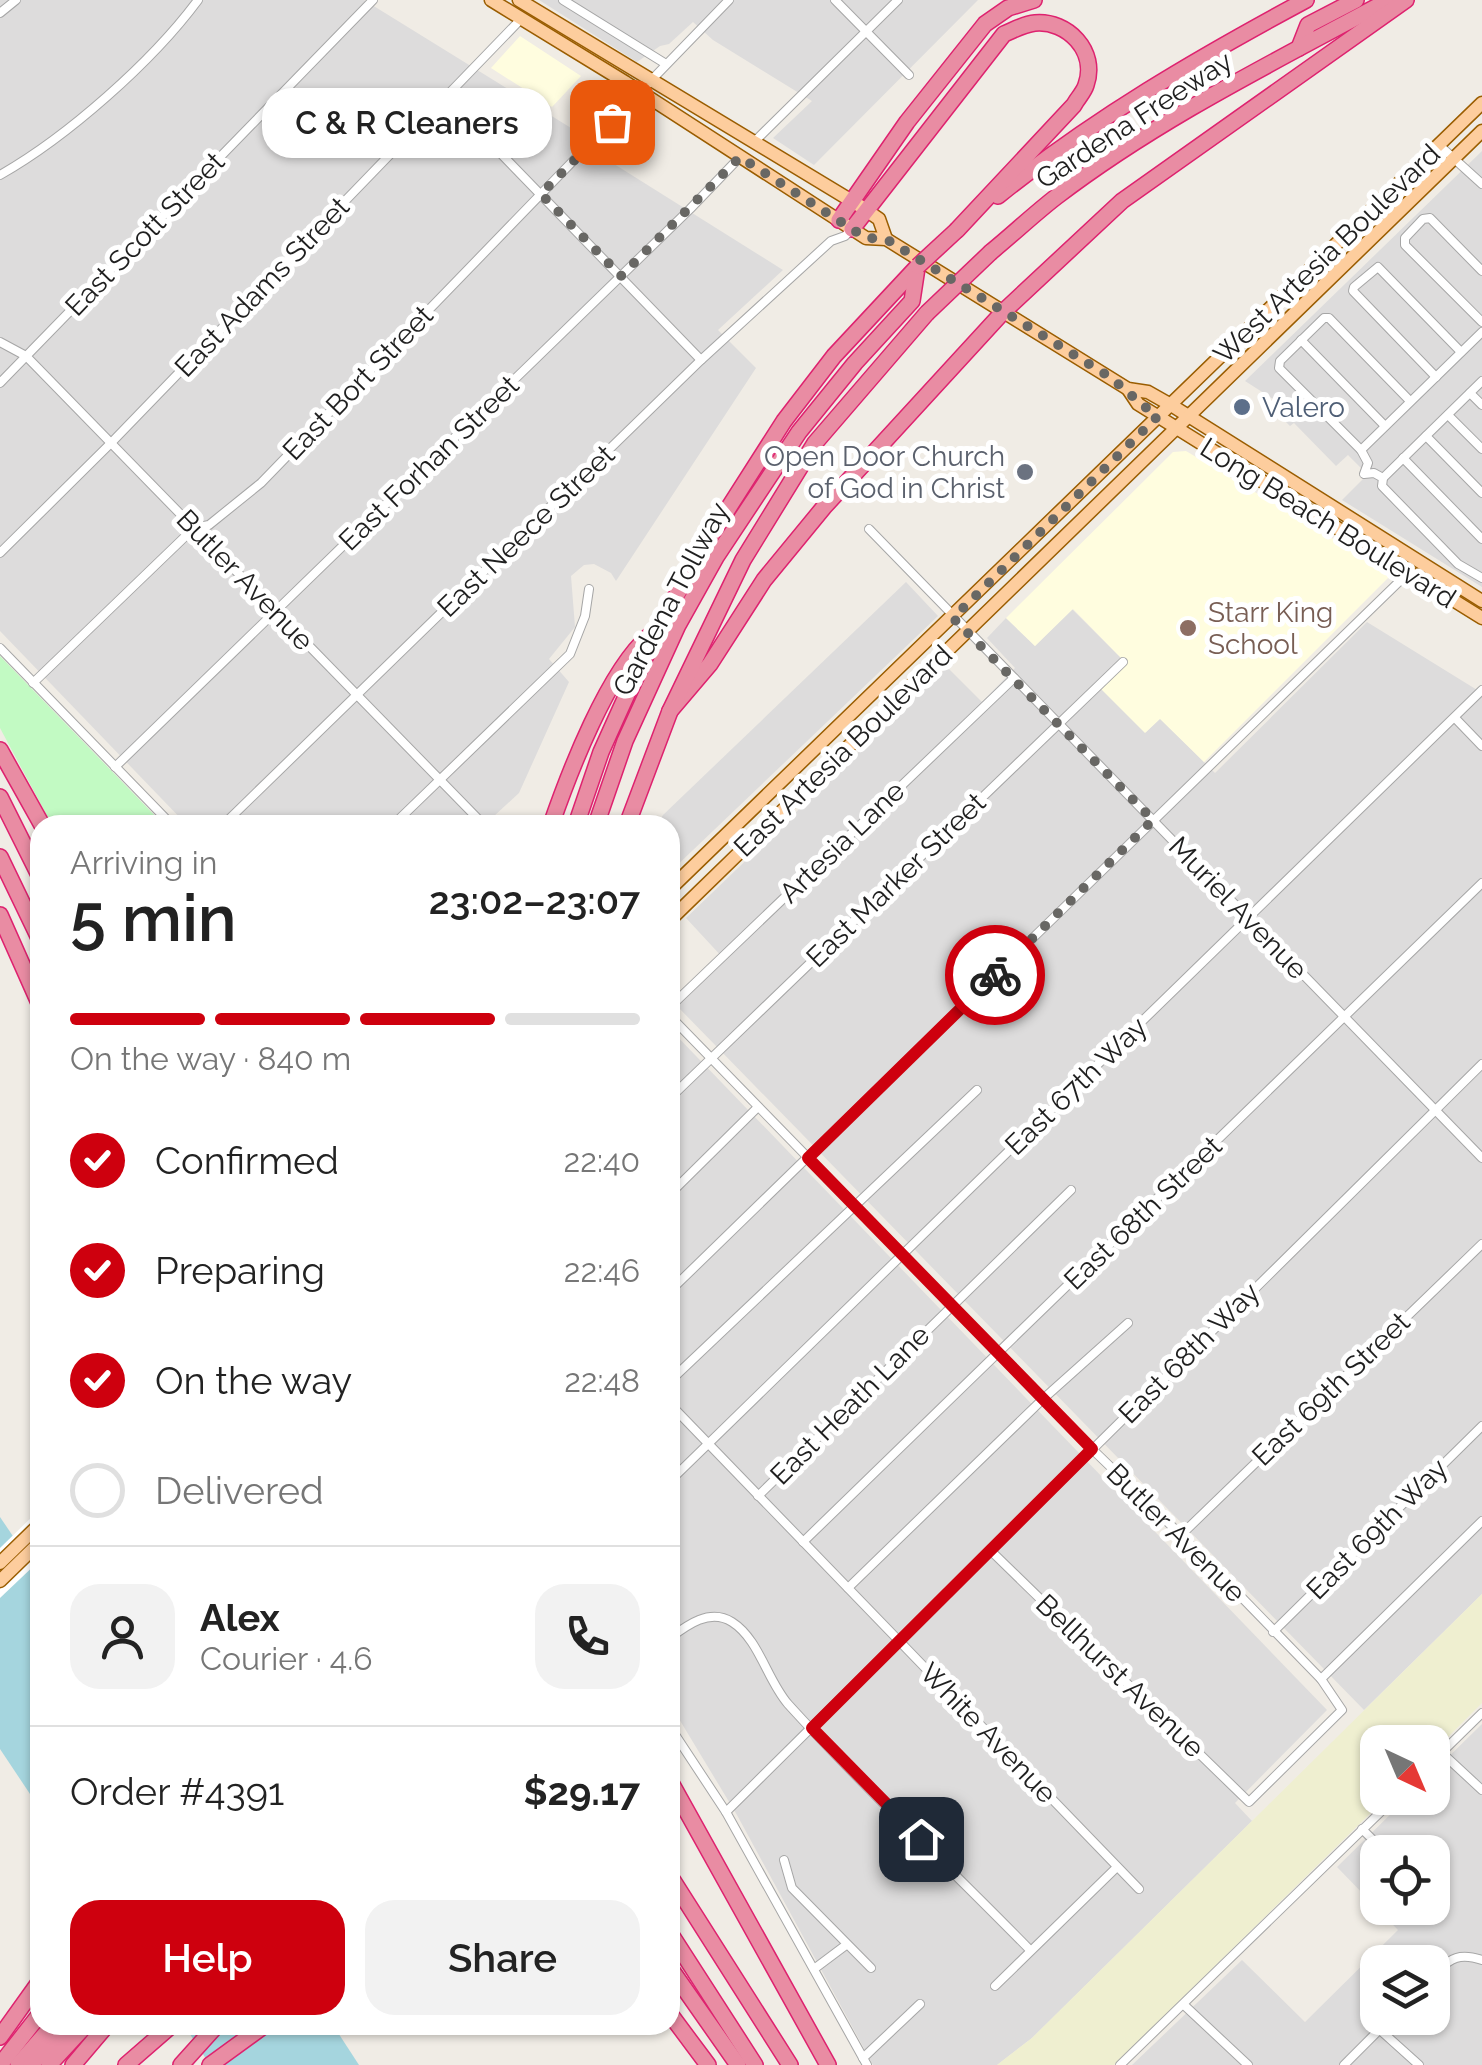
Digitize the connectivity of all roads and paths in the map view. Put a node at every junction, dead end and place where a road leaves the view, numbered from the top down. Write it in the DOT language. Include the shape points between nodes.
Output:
graph roads {
  1 [pos="16,0"];
  2 [pos="198,0"];
  3 [pos="373,0"];
  4 [pos="491,0"];
  5 [pos="519,0"];
  6 [pos="563,0"];
  7 [pos="585,0"];
  8 [pos="729,0"];
  9 [pos="834,0"];
  10 [pos="898,0"];
  11 [pos="1034,0"];
  12 [pos="1306,0"];
  13 [pos="1356,0"];
  14 [pos="1389,0"];
  15 [pos="1406,0"];
  16 [pos="578,10"];
  17 [pos="0,14"];
  18 [pos="522,19"];
  19 [pos="867,32"];
  20 [pos="1299,48"];
  21 [pos="666,64"];
  22 [pos="909,75"];
  23 [pos="645,87"];
  24 [pos="446,97"];
  25 [pos="1482,103"];
  26 [pos="1482,131"];
  27 [pos="754,142"];
  28 [pos="1439,145"];
  29 [pos="740,157"];
  30 [pos="1455,157"];
  31 [pos="0,174"];
  32 [pos="1482,184"];
  33 [pos="541,194"];
  34 [pos="860,206"];
  35 [pos="846,225"];
  36 [pos="957,230"];
  37 [pos="886,239"];
  38 [pos="831,240"];
  39 [pos="918,266"];
  40 [pos="1482,271"];
  41 [pos="621,276"];
  42 [pos="1002,312"];
  43 [pos="1482,322"];
  44 [pos="1482,332"];
  45 [pos="1301,340"];
  46 [pos="0,342"];
  47 [pos="1461,352"];
  48 [pos="26,356"];
  49 [pos="702,360"];
  50 [pos="1436,377"];
  51 [pos="1482,382"];
  52 [pos="0,383"];
  53 [pos="1128,389"];
  54 [pos="1470,393"];
  55 [pos="1410,401"];
  56 [pos="1171,404"];
  57 [pos="1482,405"];
  58 [pos="1448,414"];
  59 [pos="1158,416"];
  60 [pos="1190,416"];
  61 [pos="1384,426"];
  62 [pos="1177,428"];
  63 [pos="1426,436"];
  64 [pos="111,443"];
  65 [pos="1482,449"];
  66 [pos="1360,450"];
  67 [pos="1403,458"];
  68 [pos="1383,478"];
  69 [pos="792,481"];
  70 [pos="1482,493"];
  71 [pos="194,528"];
  72 [pos="869,529"];
  73 [pos="1482,539"];
  74 [pos="0,553"];
  75 [pos="1408,573"];
  76 [pos="1479,578"];
  77 [pos="589,590"];
  78 [pos="1482,601"];
  79 [pos="276,612"];
  80 [pos="953,618"];
  81 [pos="1482,618"];
  82 [pos="656,630"];
  83 [pos="966,632"];
  84 [pos="0,648"];
  85 [pos="1122,662"];
  86 [pos="1014,678"];
  87 [pos="34,682"];
  88 [pos="1482,690"];
  89 [pos="358,696"];
  90 [pos="670,711"];
  91 [pos="1455,718"];
  92 [pos="1058,723"];
  93 [pos="1482,746"];
  94 [pos="0,750"];
  95 [pos="115,766"];
  96 [pos="440,780"];
  97 [pos="0,796"];
  98 [pos="36,815"];
  99 [pos="162,815"];
  100 [pos="233,815"];
  101 [pos="403,815"];
  102 [pos="474,815"];
  103 [pos="555,815"];
  104 [pos="580,815"];
  105 [pos="602,815"];
  106 [pos="603,815"];
  107 [pos="631,815"];
  108 [pos="1153,820"];
  109 [pos="0,857"];
  110 [pos="30,858"];
  111 [pos="680,879"];
  112 [pos="1482,883"];
  113 [pos="680,910"];
  114 [pos="30,919"];
  115 [pos="1249,919"];
  116 [pos="2,920"];
  117 [pos="30,969"];
  118 [pos="30,983"];
  119 [pos="680,997"];
  120 [pos="1344,1017"];
  121 [pos="680,1026"];
  122 [pos="712,1060"];
  123 [pos="1482,1064"];
  124 [pos="680,1089"];
  125 [pos="976,1090"];
  126 [pos="758,1107"];
  127 [pos="1436,1110"];
  128 [pos="808,1158"];
  129 [pos="1482,1158"];
  130 [pos="680,1184"];
  131 [pos="1072,1190"];
  132 [pos="855,1206"];
  133 [pos="1482,1244"];
  134 [pos="903,1255"];
  135 [pos="680,1281"];
  136 [pos="951,1305"];
  137 [pos="1128,1323"];
  138 [pos="998,1353"];
  139 [pos="680,1371"];
  140 [pos="1043,1400"];
  141 [pos="680,1415"];
  142 [pos="1482,1426"];
  143 [pos="708,1444"];
  144 [pos="1092,1449"];
  145 [pos="680,1471"];
  146 [pos="758,1496"];
  147 [pos="1482,1521"];
  148 [pos="30,1534"];
  149 [pos="1181,1535"];
  150 [pos="803,1542"];
  151 [pos="990,1550"];
  152 [pos="30,1552"];
  153 [pos="0,1563"];
  154 [pos="0,1581"];
  155 [pos="848,1588"];
  156 [pos="680,1631"];
  157 [pos="1272,1632"];
  158 [pos="898,1640"];
  159 [pos="1321,1679"];
  160 [pos="1342,1710"];
  161 [pos="1482,1713"];
  162 [pos="812,1728"];
  163 [pos="680,1741"];
  164 [pos="1450,1745"];
  165 [pos="1450,1760"];
  166 [pos="1482,1790"];
  167 [pos="680,1799"];
  168 [pos="726,1812"];
  169 [pos="1377,1815"];
  170 [pos="1362,1829"];
  171 [pos="1368,1835"];
  172 [pos="784,1860"];
  173 [pos="1117,1866"];
  174 [pos="1139,1889"];
  175 [pos="680,1892"];
  176 [pos="846,1945"];
  177 [pos="680,1949"];
  178 [pos="1030,1950"];
  179 [pos="1482,1960"];
  180 [pos="1450,1961"];
  181 [pos="870,1968"];
  182 [pos="814,1969"];
  183 [pos="680,1982"];
  184 [pos="995,1986"];
  185 [pos="30,1995"];
  186 [pos="920,2004"];
  187 [pos="1184,2005"];
  188 [pos="680,2027"];
  189 [pos="56,2035"];
  190 [pos="69,2035"];
  191 [pos="86,2035"];
  192 [pos="98,2035"];
  193 [pos="162,2035"];
  194 [pos="209,2035"];
  195 [pos="251,2035"];
  196 [pos="1374,2035"];
  197 [pos="1386,2035"];
  198 [pos="0,2037"];
  199 [pos="34,2056"];
  200 [pos="865,2061"];
  201 [pos="0,2065"];
  202 [pos="18,2065"];
  203 [pos="58,2065"];
  204 [pos="72,2065"];
  205 [pos="126,2065"];
  206 [pos="181,2065"];
  207 [pos="210,2065"];
  208 [pos="708,2065"];
  209 [pos="738,2065"];
  210 [pos="754,2065"];
  211 [pos="790,2065"];
  212 [pos="828,2065"];
  213 [pos="1120,2065"];
  214 [pos="1248,2065"];
  215 [pos="1344,2065"];
  216 [pos="1419,2065"];
  1 -- 17 [label="street"];
  2 -- 31 [label="street" via="136,69"];
  3 -- 48 [label="street, East Scott Street"];
  4 -- 18 [label="main road, Long Beach Boulevard"];
  5 -- 23 [label="main road, Long Beach Boulevard"];
  6 -- 16 [label="street"];
  7 -- 16 [label="street"];
  8 -- 21 [label="street, East Bort Street"];
  9 -- 19 [label="street"];
  10 -- 19 [label="street"];
  11 -- 34 [label="highway" via="985,24 907,122"];
  12 -- 36 [label="highway, Gardena Freeway" via="1100,120"];
  13 -- 20 [label="highway" via="1308,25"];
  14 -- 20 [label="highway, Gardena Freeway"];
  15 -- 42 [label="highway" via="1122,201"];
  16 -- 21 [label="street"];
  18 -- 23 [label="main road, Long Beach Boulevard"];
  18 -- 24 [label="street, East Adams Street"];
  19 -- 22 [label="street"];
  19 -- 27 [label="street"];
  20 -- 69 [label="highway, Gardena Freeway, bridge" via="1122,151 991,252 927,313"];
  21 -- 23 [label="street, East Bort Street"];
  23 -- 27 [label="main road, Long Beach Boulevard"];
  23 -- 29 [label="main road, Long Beach Boulevard"];
  23 -- 33 [label="street, East Bort Street"];
  24 -- 33 [label="street"];
  24 -- 64 [label="street, East Adams Street"];
  25 -- 28 [label="main road, West Artesia Boulevard"];
  26 -- 30 [label="main road, West Artesia Boulevard"];
  27 -- 34 [label="main road, Long Beach Boulevard"];
  28 -- 30 [label="street"];
  28 -- 56 [label="main road, West Artesia Boulevard"];
  29 -- 35 [label="main road, Long Beach Boulevard"];
  29 -- 41 [label="street, East Forhan Street"];
  30 -- 32 [label="street"];
  30 -- 60 [label="main road, West Artesia Boulevard"];
  33 -- 41 [label="street"];
  33 -- 71 [label="street, East Bort Street" via="261,482 210,525"];
  34 -- 35 [label="highway"];
  34 -- 36 [label="highway" via="1004,34 1031,23 1056,24 1075,36 1087,56 1087,83"];
  34 -- 37 [label="main road, Long Beach Boulevard" via="879,219"];
  35 -- 37 [label="main road, Long Beach Boulevard" via="866,238"];
  35 -- 38 [label="street, East Neece Street" via="833,228"];
  35 -- 38 [label="street, East Neece Street" via="845,236"];
  36 -- 39 [label="highway, Gardena Freeway, bridge"];
  37 -- 42 [label="main road, Long Beach Boulevard"];
  38 -- 49 [label="street, East Neece Street"];
  39 -- 82 [label="highway, Gardena Freeway" via="784,421"];
  39 -- 105 [label="highway, Gardena Tollway" via="912,301 800,432 716,557 624,741"];
  40 -- 43 [label="street" via="1430,218 1404,238"];
  41 -- 49 [label="street"];
  41 -- 79 [label="street, East Forhan Street"];
  42 -- 53 [label="main road, Long Beach Boulevard"];
  42 -- 90 [label="highway" via="824,506"];
  44 -- 47 [label="street"];
  45 -- 55 [label="street" via="1329,318"];
  45 -- 61 [label="street"];
  45 -- 66 [label="street" via="1279,368"];
  46 -- 48 [label="street, Butler Avenue"];
  47 -- 50 [label="street"];
  47 -- 50 [label="street" via="1378,267 1353,291"];
  48 -- 52 [label="street, East Scott Street"];
  48 -- 64 [label="street, Butler Avenue"];
  49 -- 89 [label="street, East Neece Street"];
  50 -- 55 [label="street"];
  51 -- 54 [label="street"];
  53 -- 56 [label="main road, Long Beach Boulevard"];
  53 -- 59 [label="main road, Long Beach Boulevard"];
  54 -- 57 [label="street"];
  54 -- 58 [label="street"];
  55 -- 61 [label="street"];
  56 -- 59 [label="main road, East Artesia Boulevard"];
  56 -- 60 [label="main road, Long Beach Boulevard"];
  58 -- 63 [label="street"];
  58 -- 65 [label="street"];
  59 -- 62 [label="main road, Long Beach Boulevard"];
  59 -- 80 [label="main road, East Artesia Boulevard"];
  60 -- 62 [label="main road, East Artesia Boulevard"];
  60 -- 78 [label="main road, Long Beach Boulevard"];
  61 -- 66 [label="street"];
  62 -- 75 [label="main road, Long Beach Boulevard"];
  62 -- 83 [label="main road, East Artesia Boulevard"];
  63 -- 67 [label="street"];
  63 -- 70 [label="street"];
  64 -- 71 [label="street, Butler Avenue"];
  64 -- 74 [label="street, East Adams Street"];
  66 -- 68 [label="street" via="1368,462 1364,474"];
  67 -- 68 [label="street"];
  67 -- 73 [label="street"];
  68 -- 76 [label="street" via="1382,486"];
  69 -- 90 [label="highway, Gardena Freeway" via="742,560"];
  69 -- 106 [label="highway, Gardena Tollway" via="763,496 699,599"];
  71 -- 79 [label="street, Butler Avenue"];
  71 -- 87 [label="street, East Bort Street"];
  72 -- 80 [label="street, Muriel Avenue"];
  75 -- 81 [label="main road, Long Beach Boulevard"];
  75 -- 108 [label="street"];
  77 -- 96 [label="street" via="570,654"];
  79 -- 89 [label="street, Butler Avenue"];
  79 -- 95 [label="street, East Forhan Street"];
  80 -- 83 [label="street, Muriel Avenue"];
  80 -- 111 [label="main road, East Artesia Boulevard"];
  82 -- 103 [label="highway" via="618,674"];
  82 -- 104 [label="highway, Gardena Freeway"];
  83 -- 86 [label="street, Muriel Avenue"];
  83 -- 113 [label="main road, East Artesia Boulevard"];
  84 -- 87 [label="street"];
  85 -- 92 [label="street, East Marker Street"];
  86 -- 92 [label="street, Muriel Avenue"];
  86 -- 119 [label="street, Artesia Lane"];
  87 -- 95 [label="street"];
  88 -- 91 [label="street, East 67th Way"];
  89 -- 96 [label="street, Butler Avenue"];
  89 -- 100 [label="street, East Neece Street"];
  90 -- 107 [label="highway, Gardena Freeway"];
  91 -- 93 [label="street"];
  91 -- 115 [label="street, East 67th Way"];
  92 -- 108 [label="street, Muriel Avenue"];
  92 -- 122 [label="street, East Marker Street"];
  94 -- 98 [label="highway"];
  95 -- 99 [label="street"];
  96 -- 101 [label="street"];
  96 -- 102 [label="street, Butler Avenue"];
  97 -- 110 [label="highway"];
  108 -- 115 [label="street, Muriel Avenue"];
  108 -- 128 [label="street"];
  109 -- 114 [label="highway"];
  112 -- 120 [label="street, East 68th Street"];
  115 -- 120 [label="street, Muriel Avenue"];
  115 -- 134 [label="street, East 67th Way"];
  116 -- 117 [label="highway"];
  116 -- 118 [label="highway"];
  120 -- 127 [label="street, Muriel Avenue"];
  120 -- 138 [label="street, East 68th Street"];
  121 -- 122 [label="street, Butler Avenue"];
  122 -- 124 [label="street, East Marker Street"];
  122 -- 126 [label="street, Butler Avenue"];
  123 -- 127 [label="street, East 68th Way"];
  125 -- 132 [label="street"];
  126 -- 128 [label="street, Butler Avenue"];
  126 -- 130 [label="street"];
  127 -- 129 [label="street, Muriel Avenue"];
  127 -- 144 [label="street, East 68th Way"];
  128 -- 132 [label="street, Butler Avenue"];
  128 -- 135 [label="street"];
  131 -- 136 [label="street, East Heath Lane"];
  132 -- 134 [label="street, Butler Avenue"];
  132 -- 139 [label="street"];
  133 -- 149 [label="street, East 69th Street"];
  134 -- 136 [label="street, Butler Avenue"];
  134 -- 143 [label="street, East 67th Way"];
  136 -- 138 [label="street, Butler Avenue"];
  136 -- 146 [label="street, East Heath Lane"];
  137 -- 140 [label="street"];
  138 -- 140 [label="street, Butler Avenue"];
  138 -- 150 [label="street, East 68th Street"];
  140 -- 144 [label="street, Butler Avenue"];
  140 -- 155 [label="street"];
  141 -- 143 [label="street, White Avenue"];
  142 -- 157 [label="street, East 69th Way"];
  143 -- 145 [label="street, East 67th Way"];
  143 -- 146 [label="street, White Avenue"];
  144 -- 149 [label="street, Butler Avenue"];
  144 -- 151 [label="street, East 68th Way"];
  146 -- 150 [label="street, White Avenue"];
  147 -- 159 [label="street"];
  148 -- 153 [label="main road"];
  149 -- 157 [label="street, Butler Avenue"];
  150 -- 155 [label="street, White Avenue"];
  151 -- 158 [label="street, East 68th Way"];
  151 -- 160 [label="street, Bellhurst Avenue" via="1249,1802"];
  152 -- 154 [label="main road"];
  155 -- 158 [label="street, White Avenue"];
  156 -- 162 [label="street" via="713,1616 732,1621"];
  157 -- 159 [label="street, Butler Avenue"];
  158 -- 162 [label="street, East 68th Way"];
  158 -- 173 [label="street, White Avenue"];
  159 -- 160 [label="street, Butler Avenue"];
  161 -- 164 [label="street"];
  162 -- 168 [label="street, East 68th Way"];
  162 -- 178 [label="street"];
  163 -- 168 [label="street"];
  165 -- 166 [label="street"];
  167 -- 212 [label="highway"];
  168 -- 182 [label="street"];
  169 -- 170 [label="street"];
  170 -- 171 [label="street"];
  170 -- 187 [label="street"];
  172 -- 176 [label="street" via="792,1888"];
  173 -- 174 [label="street, White Avenue"];
  173 -- 178 [label="street"];
  175 -- 211 [label="highway"];
  176 -- 181 [label="street"];
  176 -- 182 [label="street"];
  177 -- 210 [label="highway"];
  178 -- 184 [label="street"];
  179 -- 180 [label="street" via="1467,1955"];
  182 -- 200 [label="street"];
  183 -- 209 [label="highway"];
  185 -- 198 [label="highway"];
  186 -- 200 [label="street"];
  187 -- 213 [label="street"];
  187 -- 214 [label="street"];
  188 -- 208 [label="highway"];
  189 -- 199 [label="highway"];
  190 -- 199 [label="highway"];
  191 -- 203 [label="highway"];
  192 -- 204 [label="highway"];
  193 -- 205 [label="highway"];
  194 -- 206 [label="highway"];
  195 -- 207 [label="highway"];
  196 -- 215 [label="street"];
  197 -- 216 [label="street"];
  199 -- 201 [label="highway"];
  199 -- 202 [label="highway"];
}
